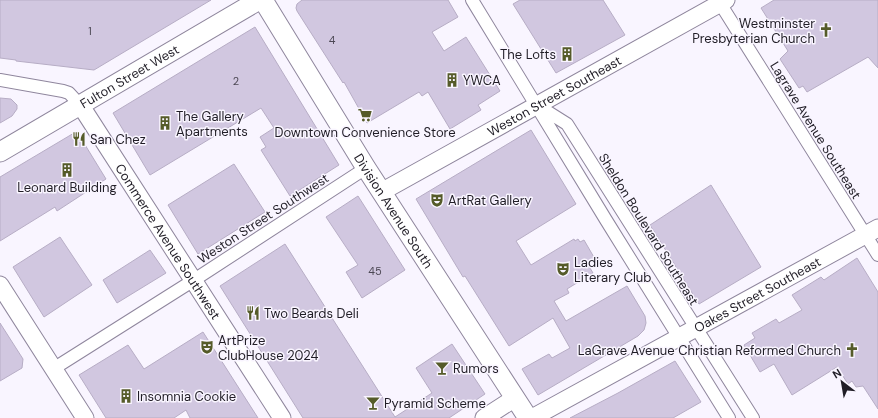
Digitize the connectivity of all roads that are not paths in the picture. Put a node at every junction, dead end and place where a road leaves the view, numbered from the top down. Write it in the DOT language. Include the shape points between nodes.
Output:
graph roads {
  1 [pos="259,0"];
  2 [pos="263,0"];
  3 [pos="472,0"];
  4 [pos="722,1"];
  5 [pos="0,80"];
  6 [pos="537,105"];
  7 [pos="81,106"];
  8 [pos="0,152"];
  9 [pos="366,168"];
  10 [pos="382,191"];
  11 [pos="872,231"];
  12 [pos="878,255"];
  13 [pos="194,280"];
  14 [pos="0,285"];
  15 [pos="695,327"];
  16 [pos="678,337"];
  17 [pos="53,368"];
  18 [pos="515,398"];
  19 [pos="85,418"];
  20 [pos="282,418"];
  21 [pos="484,418"];
  22 [pos="528,418"];
  23 [pos="532,418"];
  24 [pos="729,418"];
  25 [pos="753,418"];
  1 -- 7 [label="main road, Fulton Street West"];
  2 -- 9 [label="main road, Division Avenue South"];
  3 -- 6 [label="street, Sheldon Boulevard Southeast"];
  4 -- 6 [label="street, Weston Street Southeast"];
  4 -- 11 [label="street, Lagrave Avenue Southeast"];
  5 -- 7 [label="street" via="63,91 69,93"];
  6 -- 10 [label="street, Weston Street Southeast"];
  6 -- 15 [label="street, Sheldon Boulevard Southeast" via="567,124"];
  6 -- 16 [label="street, Sheldon Boulevard Southeast"];
  7 -- 8 [label="main road, Fulton Street West"];
  7 -- 13 [label="street, Commerce Avenue Southwest"];
  9 -- 10 [label="main road, Division Avenue South"];
  9 -- 13 [label="street, Weston Street Southwest"];
  10 -- 18 [label="main road, Division Avenue South"];
  11 -- 12 [label="street, Lagrave Avenue Southeast"];
  11 -- 15 [label="street, Oakes Street Southeast"];
  13 -- 17 [label="street, Weston Street Southwest"];
  13 -- 20 [label="street, Commerce Avenue Southwest"];
  14 -- 17 [label="street"];
  15 -- 16 [label="street, Oakes Street Southeast"];
  15 -- 25 [label="street, Sheldon Boulevard Southeast"];
  16 -- 23 [label="street, Oakes Street Southeast"];
  16 -- 24 [label="street, Sheldon Boulevard Southeast"];
  17 -- 19 [label="street"];
  18 -- 21 [label="street"];
  18 -- 22 [label="main road, Division Avenue South"];
}
